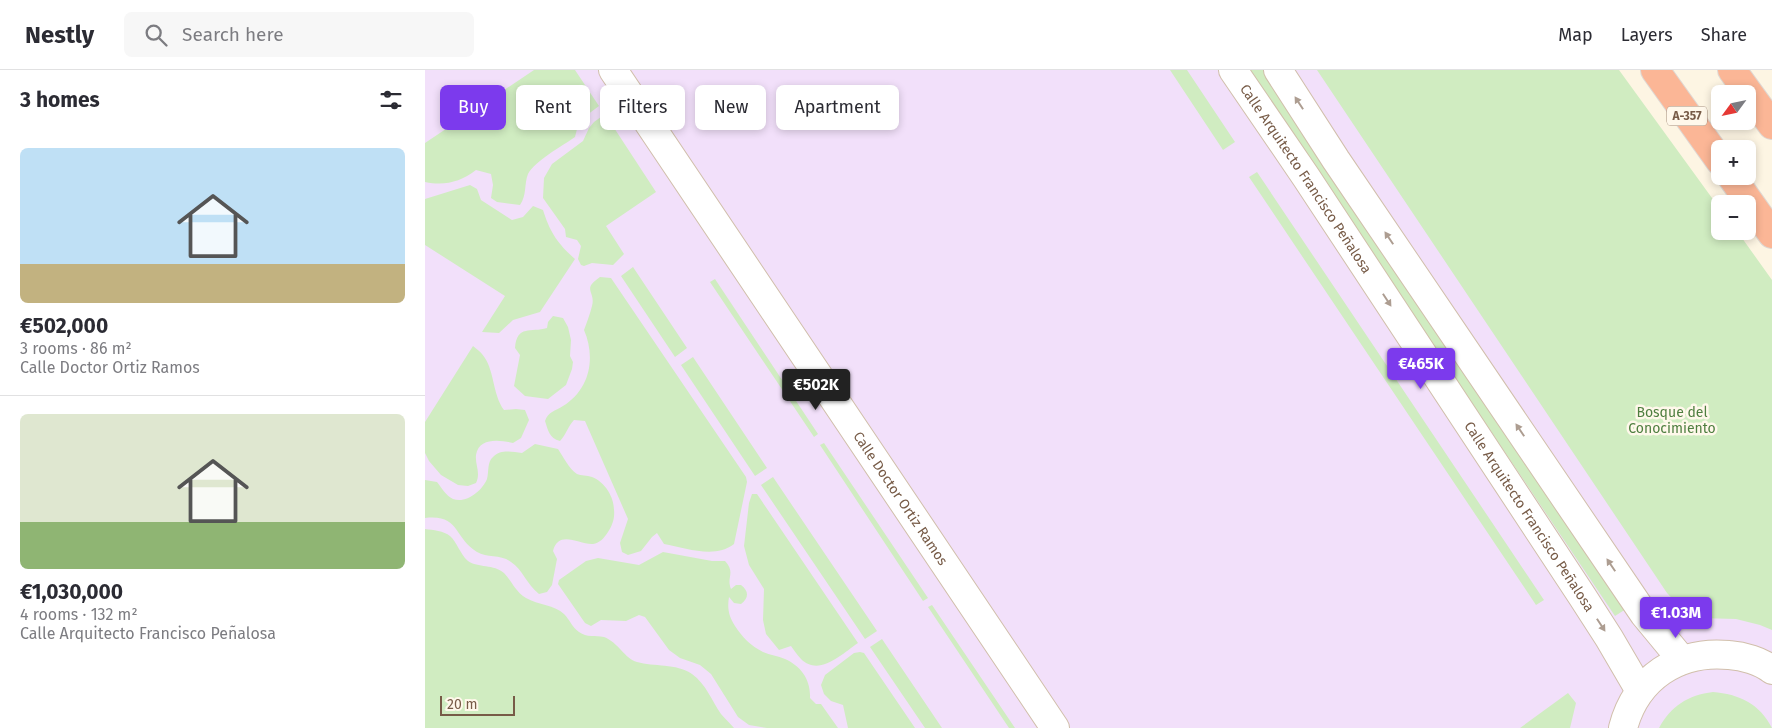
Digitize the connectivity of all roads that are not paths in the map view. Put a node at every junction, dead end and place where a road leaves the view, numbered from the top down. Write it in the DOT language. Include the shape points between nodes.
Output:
graph roads {
  1 [pos="613,70"];
  2 [pos="1233,70"];
  3 [pos="1278,70"];
  4 [pos="1655,70"];
  5 [pos="1732,70"];
  6 [pos="1772,125"];
  7 [pos="1711,148"];
  8 [pos="1737,185"];
  9 [pos="1772,234"];
  10 [pos="1682,660"];
  11 [pos="1772,670"];
  12 [pos="1640,691"];
  13 [pos="1055,728"];
  14 [pos="1623,728"];
  1 -- 13 [label="street, Calle Doctor Ortiz Ramos"];
  2 -- 12 [label="street, Calle Arquitecto Francisco Peñalosa, one-way" via="1577,588"];
  10 -- 3 [label="street, one-way" via="1644,614"];
  4 -- 7 [label="highway, A-357"];
  5 -- 6 [label="highway"];
  8 -- 9 [label="highway"];
  10 -- 11 [label="street" via="1711,653 1741,656"];
  10 -- 12 [label="street" via="1659,672"];
  12 -- 14 [label="street" via="1627,713"];
}
